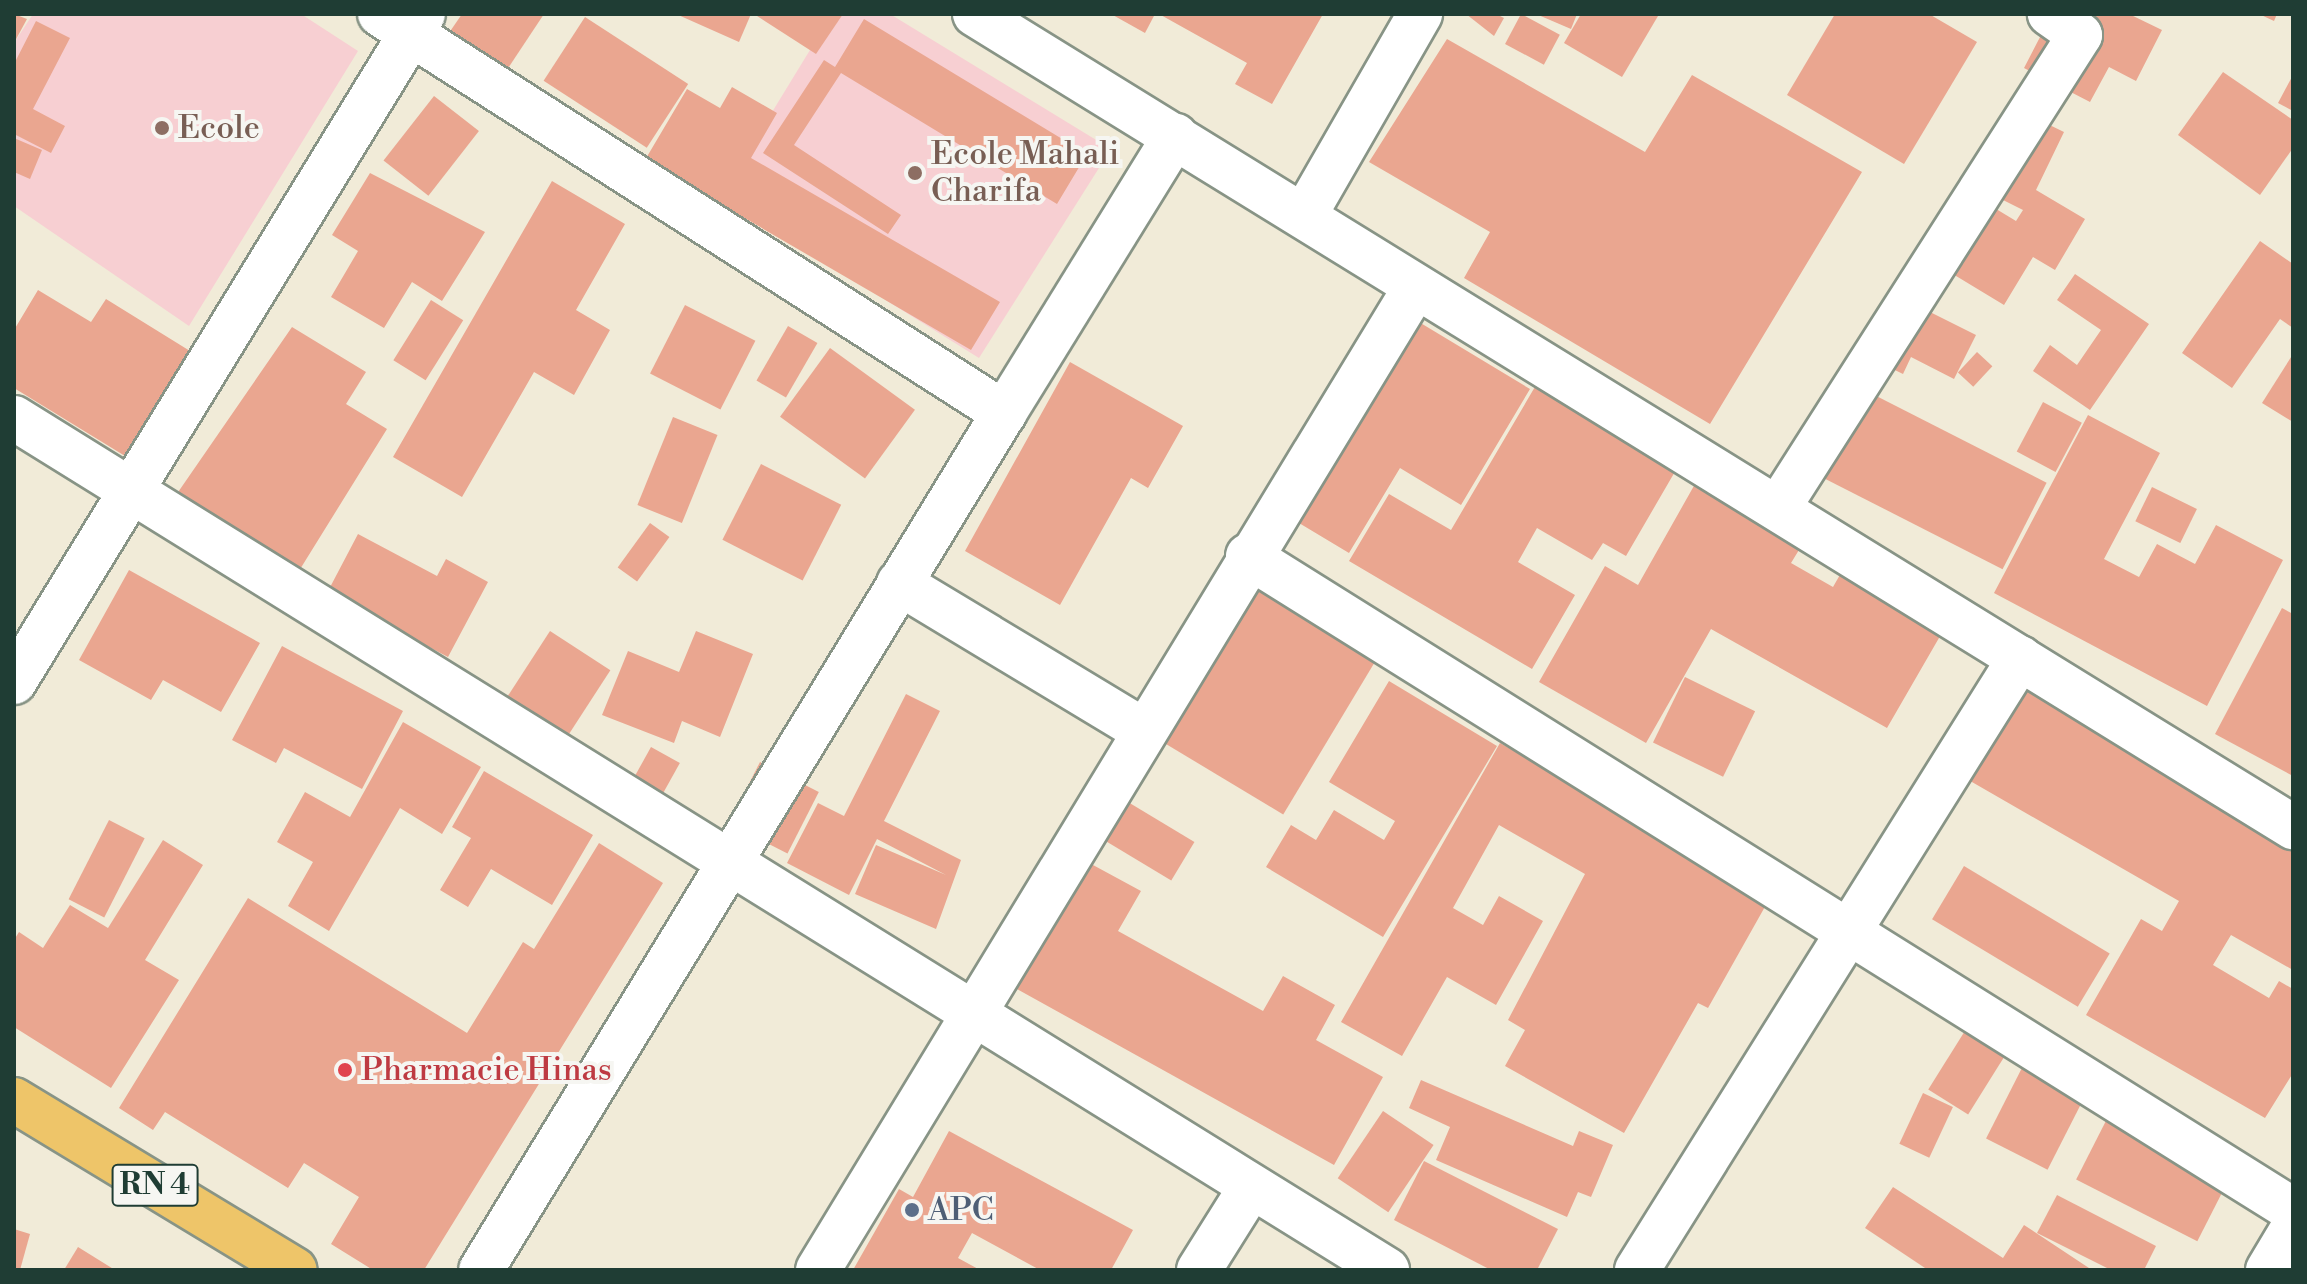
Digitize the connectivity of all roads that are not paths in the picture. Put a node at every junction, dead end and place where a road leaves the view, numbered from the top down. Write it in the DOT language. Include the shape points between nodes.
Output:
graph roads {
  1 [pos="975,14"];
  2 [pos="1420,14"];
  3 [pos="404,21"];
  4 [pos="2074,21"];
  5 [pos="1175,136"];
  6 [pos="1304,216"];
  7 [pos="1415,288"];
  8 [pos="1004,413"];
  9 [pos="14,418"];
  10 [pos="130,489"];
  11 [pos="1778,508"];
  12 [pos="1248,556"];
  13 [pos="899,583"];
  14 [pos="2020,658"];
  15 [pos="14,682"];
  16 [pos="1144,731"];
  17 [pos="2293,827"];
  18 [pos="728,861"];
  19 [pos="1848,927"];
  20 [pos="973,1016"];
  21 [pos="14,1100"];
  22 [pos="1251,1187"];
  23 [pos="2293,1210"];
  24 [pos="2293,1228"];
  25 [pos="295,1270"];
  26 [pos="481,1270"];
  27 [pos="818,1270"];
  28 [pos="1199,1270"];
  29 [pos="1387,1270"];
  30 [pos="1637,1270"];
  31 [pos="2268,1270"];
  1 -- 5 [label="street"];
  2 -- 6 [label="street"];
  3 -- 8 [label="street"];
  3 -- 10 [label="street"];
  4 -- 11 [label="street"];
  5 -- 6 [label="street"];
  5 -- 8 [label="street"];
  6 -- 7 [label="street"];
  7 -- 11 [label="street"];
  7 -- 12 [label="street"];
  8 -- 13 [label="street"];
  9 -- 10 [label="street"];
  10 -- 15 [label="street"];
  10 -- 18 [label="street"];
  11 -- 14 [label="street"];
  12 -- 16 [label="street"];
  12 -- 19 [label="street"];
  13 -- 16 [label="street"];
  13 -- 18 [label="street"];
  14 -- 17 [label="street"];
  14 -- 19 [label="street"];
  16 -- 20 [label="street"];
  18 -- 20 [label="street"];
  18 -- 26 [label="street"];
  19 -- 23 [label="street"];
  19 -- 30 [label="street"];
  20 -- 22 [label="street"];
  20 -- 27 [label="street"];
  21 -- 25 [label="main road, RN 4"];
  22 -- 28 [label="street"];
  22 -- 29 [label="street"];
  24 -- 31 [label="street"];
}
